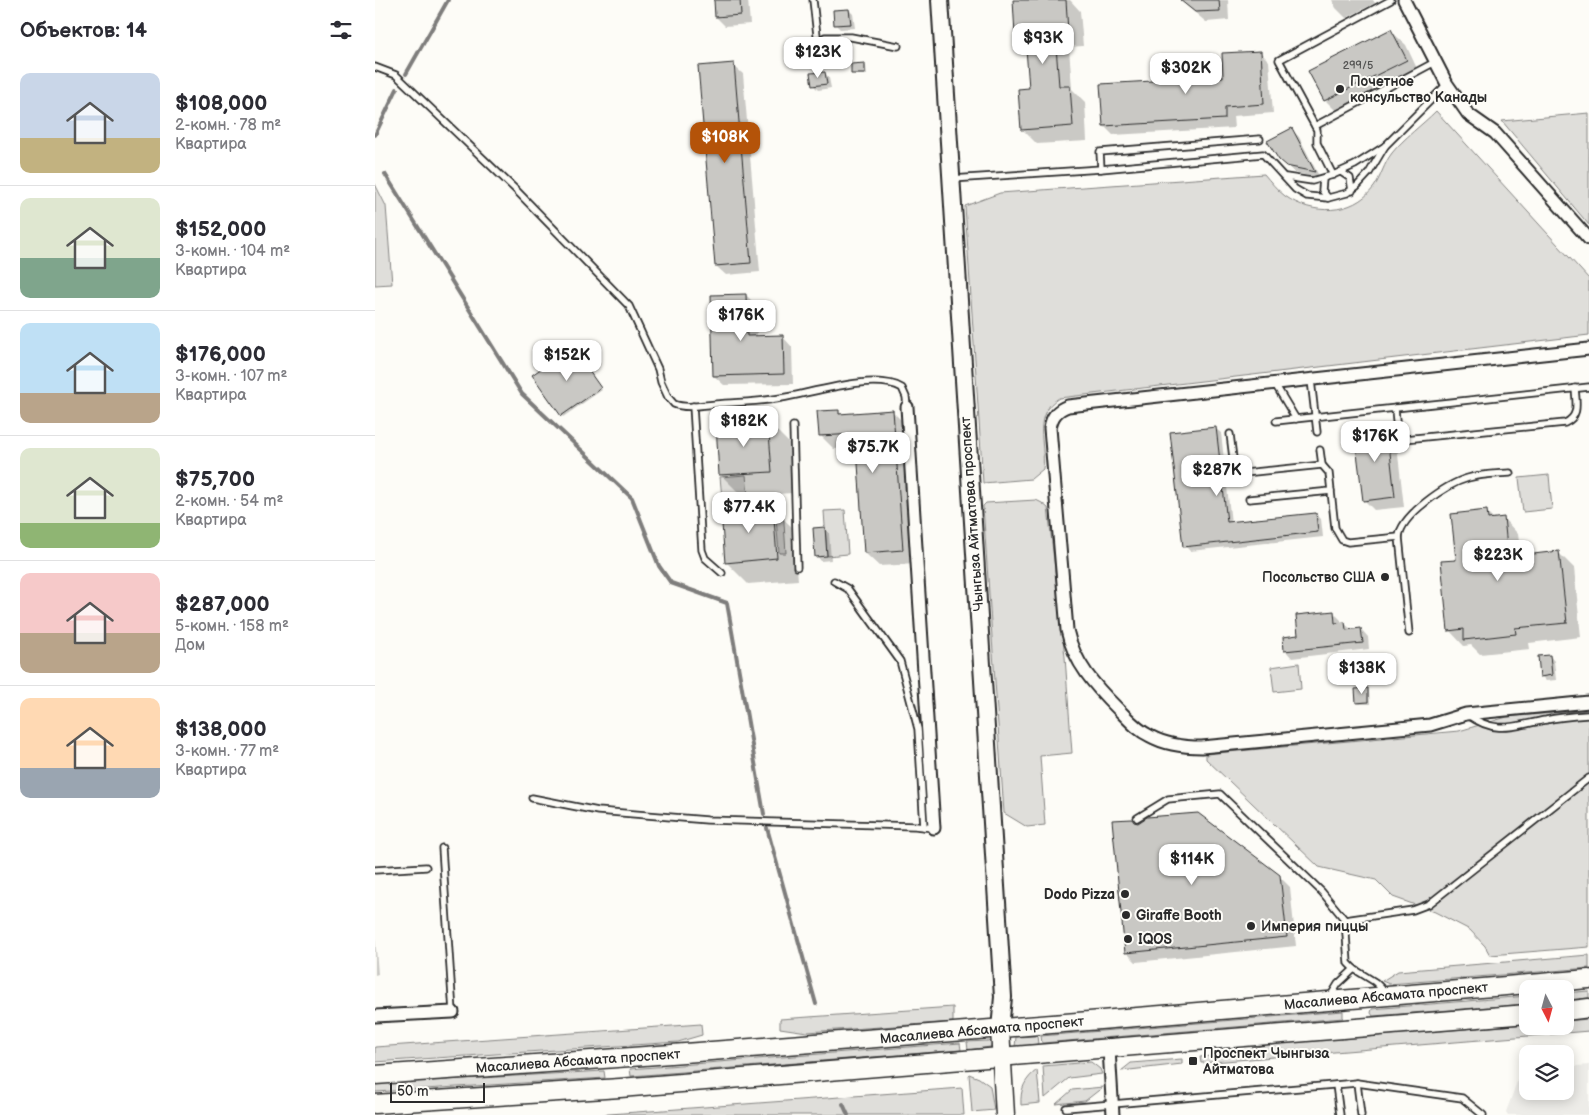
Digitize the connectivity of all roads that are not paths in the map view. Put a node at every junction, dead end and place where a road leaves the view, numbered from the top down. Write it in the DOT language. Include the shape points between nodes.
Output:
graph roads {
  1 [pos="813,0"];
  2 [pos="940,0"];
  3 [pos="1391,0"];
  4 [pos="1404,0"];
  5 [pos="818,44"];
  6 [pos="898,46"];
  7 [pos="791,56"];
  8 [pos="1435,62"];
  9 [pos="375,67"];
  10 [pos="1447,84"];
  11 [pos="1315,126"];
  12 [pos="1261,139"];
  13 [pos="1385,146"];
  14 [pos="1101,169"];
  15 [pos="1341,172"];
  16 [pos="1333,175"];
  17 [pos="1286,177"];
  18 [pos="951,179"];
  19 [pos="1323,179"];
  20 [pos="1352,190"];
  21 [pos="1328,198"];
  22 [pos="1589,239"];
  23 [pos="1589,349"];
  24 [pos="1311,380"];
  25 [pos="1275,384"];
  26 [pos="1589,387"];
  27 [pos="1575,388"];
  28 [pos="693,406"];
  29 [pos="907,407"];
  30 [pos="1395,408"];
  31 [pos="1315,416"];
  32 [pos="1296,418"];
  33 [pos="1276,421"];
  34 [pos="793,426"];
  35 [pos="1317,432"];
  36 [pos="1230,434"];
  37 [pos="1320,450"];
  38 [pos="1321,465"];
  39 [pos="1510,473"];
  40 [pos="1331,491"];
  41 [pos="1249,499"];
  42 [pos="1399,537"];
  43 [pos="797,567"];
  44 [pos="723,573"];
  45 [pos="834,582"];
  46 [pos="1409,633"];
  47 [pos="1589,702"];
  48 [pos="1466,714"];
  49 [pos="1589,715"];
  50 [pos="1589,778"];
  51 [pos="532,798"];
  52 [pos="1137,818"];
  53 [pos="929,828"];
  54 [pos="442,848"];
  55 [pos="426,867"];
  56 [pos="375,870"];
  57 [pos="1345,920"];
  58 [pos="1354,969"];
  59 [pos="1589,979"];
  60 [pos="1390,996"];
  61 [pos="1357,999"];
  62 [pos="1328,1001"];
  63 [pos="1589,1008"];
  64 [pos="1574,1009"];
  65 [pos="453,1012"];
  66 [pos="1519,1015"];
  67 [pos="375,1016"];
  68 [pos="1360,1028"];
  69 [pos="1001,1029"];
  70 [pos="1109,1049"];
  71 [pos="1001,1057"];
  72 [pos="617,1059"];
  73 [pos="375,1075"];
  74 [pos="1357,1083"];
  75 [pos="1337,1084"];
  76 [pos="620,1088"];
  77 [pos="375,1104"];
  78 [pos="1066,1108"];
  79 [pos="1112,1110"];
  80 [pos="1005,1115"];
  81 [pos="1340,1115"];
  82 [pos="1361,1115"];
  83 [pos="1483,1115"];
  1 -- 5 [label="lane"];
  2 -- 18 [label="main road, Чынгыза Айтматова проспект"];
  3 -- 11 [label="lane" via="1279,60"];
  4 -- 8 [label="street"];
  5 -- 6 [label="lane" via="825,37 851,36"];
  5 -- 7 [label="lane" via="817,54"];
  8 -- 10 [label="street"];
  8 -- 11 [label="lane"];
  9 -- 28 [label="lane" via="396,76 515,189 629,306 673,404"];
  10 -- 13 [label="lane"];
  10 -- 22 [label="street" via="1468,114 1495,133"];
  11 -- 16 [label="lane" via="1317,143"];
  12 -- 14 [label="lane" via="1100,152"];
  13 -- 15 [label="lane"];
  13 -- 20 [label="lane" via="1369,173"];
  14 -- 17 [label="lane" via="1263,154"];
  14 -- 18 [label="lane"];
  15 -- 16 [label="lane"];
  15 -- 20 [label="lane" via="1349,178"];
  16 -- 19 [label="lane"];
  17 -- 19 [label="lane" via="1312,181"];
  17 -- 21 [label="lane" via="1295,189 1307,196"];
  18 -- 69 [label="main road, Чынгыза Айтматова проспект" via="1003,997"];
  19 -- 21 [label="lane" via="1322,190"];
  20 -- 21 [label="lane"];
  23 -- 24 [label="street"];
  24 -- 25 [label="street"];
  24 -- 31 [label="lane"];
  25 -- 32 [label="lane"];
  25 -- 48 [label="street" via="1069,406 1056,412 1051,428 1067,630 1080,664 1097,688 1139,730 1176,746 1430,725"];
  26 -- 27 [label="lane"];
  27 -- 30 [label="lane"];
  27 -- 30 [label="lane" via="1577,410 1575,416 1565,423 1405,439 1398,432"];
  28 -- 29 [label="lane" via="780,398 865,382 897,385 902,388"];
  28 -- 44 [label="lane" via="702,550 705,558"];
  29 -- 53 [label="street"];
  30 -- 31 [label="lane"];
  31 -- 32 [label="lane"];
  31 -- 35 [label="lane"];
  32 -- 33 [label="lane"];
  34 -- 43 [label="lane"];
  36 -- 38 [label="lane" via="1235,474"];
  37 -- 38 [label="lane"];
  38 -- 40 [label="lane" via="1329,473"];
  39 -- 42 [label="lane" via="1467,478 1453,484 1418,510 1403,526"];
  40 -- 41 [label="lane"];
  40 -- 42 [label="lane" via="1335,528 1341,540"];
  42 -- 46 [label="lane"];
  45 -- 53 [label="lane" via="848,589 900,661 918,729"];
  47 -- 48 [label="street"];
  48 -- 49 [label="lane" via="1505,729"];
  50 -- 57 [label="lane" via="1429,904 1413,910"];
  51 -- 53 [label="lane" via="597,811 707,820"];
  52 -- 57 [label="lane" via="1168,799 1219,794 1323,892"];
  54 -- 65 [label="lane"];
  55 -- 56 [label="lane"];
  57 -- 58 [label="lane" via="1348,963"];
  58 -- 60 [label="lane"];
  58 -- 62 [label="lane"];
  59 -- 60 [label="main road, Масалиева Абсамата проспект"];
  60 -- 61 [label="main road, Масалиева Абсамата проспект"];
  61 -- 62 [label="main road, Масалиева Абсамата проспект"];
  61 -- 68 [label="main road"];
  62 -- 69 [label="main road, Масалиева Абсамата проспект"];
  63 -- 64 [label="main road"];
  65 -- 67 [label="street"];
  66 -- 68 [label="main road, Масалиева Абсамата проспект"];
  68 -- 70 [label="main road, Масалиева Абсамата проспект"];
  69 -- 71 [label="main road"];
  69 -- 72 [label="main road, Масалиева Абсамата проспект"];
  70 -- 71 [label="main road, Масалиева Абсамата проспект"];
  70 -- 79 [label="street"];
  71 -- 76 [label="main road, Масалиева Абсамата проспект"];
  71 -- 80 [label="main road"];
  72 -- 73 [label="main road, Масалиева Абсамата проспект"];
  72 -- 76 [label="main road"];
  74 -- 75 [label="lane"];
  74 -- 82 [label="lane"];
  74 -- 83 [label="lane" via="1462,1098"];
  75 -- 79 [label="lane"];
  75 -- 81 [label="lane"];
  76 -- 77 [label="main road, Масалиева Абсамата проспект"];
  78 -- 79 [label="lane"];
}
